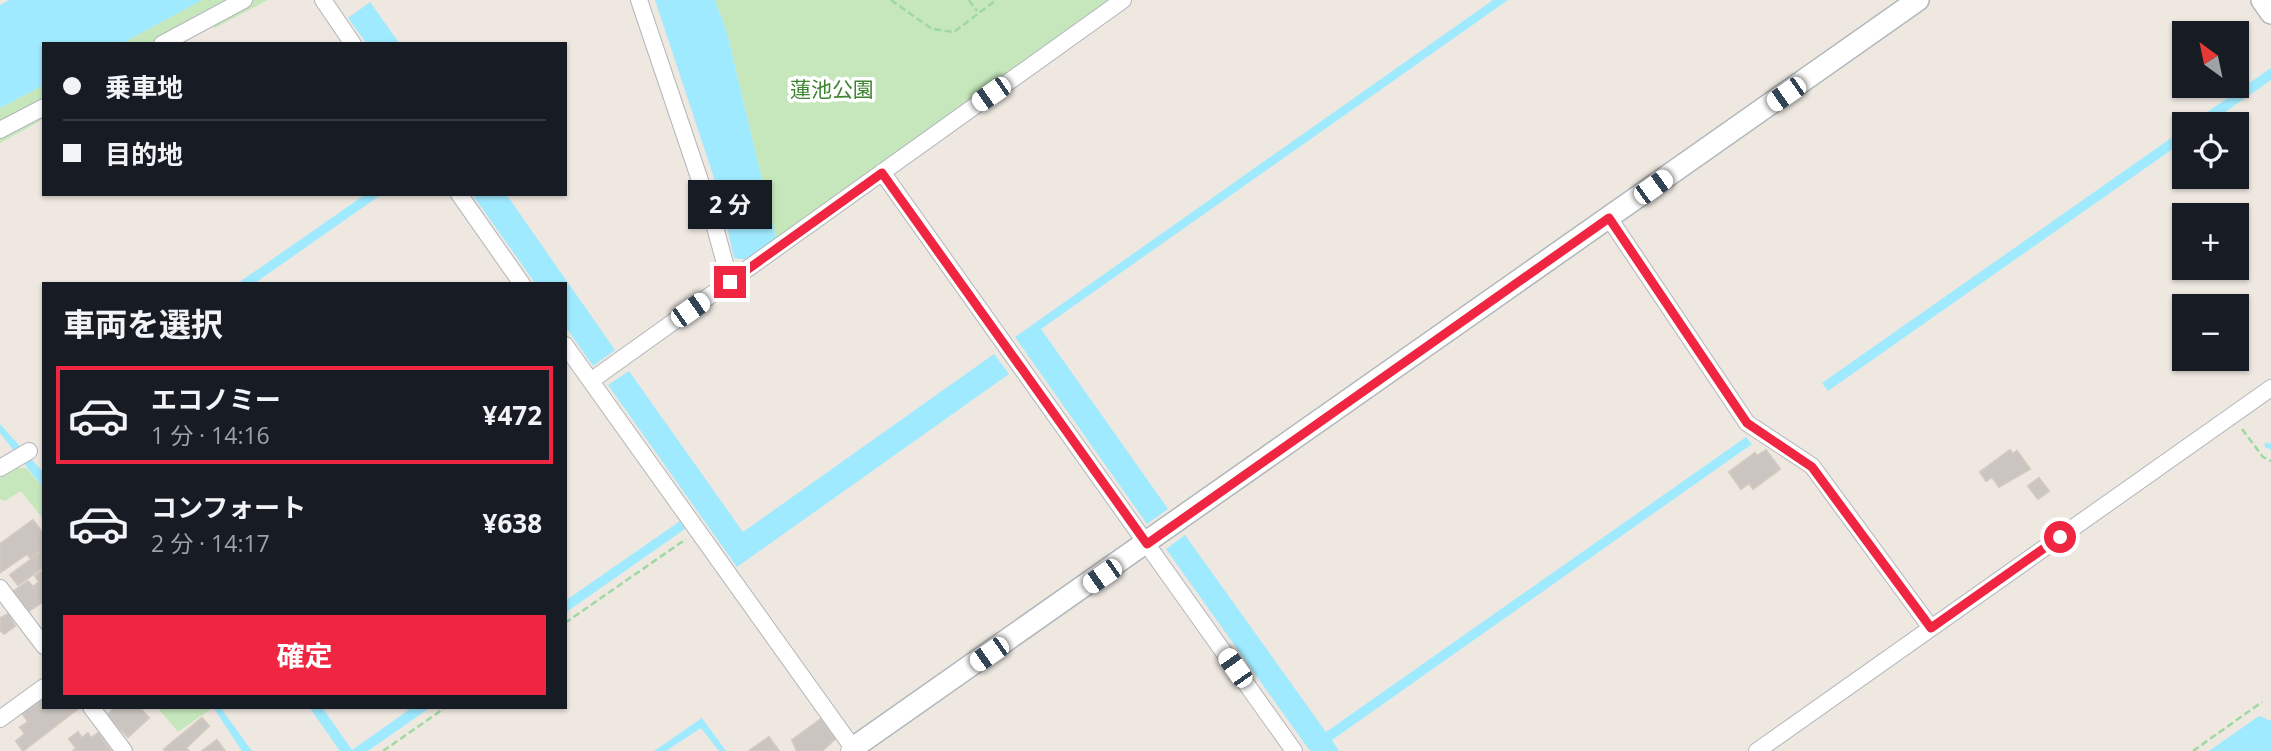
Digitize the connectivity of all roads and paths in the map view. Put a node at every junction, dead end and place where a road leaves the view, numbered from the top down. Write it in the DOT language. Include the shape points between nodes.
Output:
graph roads {
  1 [pos="244,0"];
  2 [pos="323,0"];
  3 [pos="639,0"];
  4 [pos="891,0"];
  5 [pos="969,0"];
  6 [pos="996,0"];
  7 [pos="1123,0"];
  8 [pos="1918,0"];
  9 [pos="2262,0"];
  10 [pos="978,12"];
  11 [pos="2271,13"];
  12 [pos="166,42"];
  13 [pos="352,42"];
  14 [pos="42,108"];
  15 [pos="0,130"];
  16 [pos="882,173"];
  17 [pos="460,196"];
  18 [pos="1609,218"];
  19 [pos="521,282"];
  20 [pos="730,282"];
  21 [pos="567,348"];
  22 [pos="592,380"];
  23 [pos="2271,387"];
  24 [pos="2231,416"];
  25 [pos="22,454"];
  26 [pos="2271,461"];
  27 [pos="0,468"];
  28 [pos="698,530"];
  29 [pos="1147,544"];
  30 [pos="0,588"];
  31 [pos="567,622"];
  32 [pos="1931,628"];
  33 [pos="42,643"];
  34 [pos="42,688"];
  35 [pos="2262,702"];
  36 [pos="443,709"];
  37 [pos="99,710"];
  38 [pos="0,719"];
  39 [pos="851,750"];
  40 [pos="124,751"];
  41 [pos="383,751"];
  42 [pos="1294,751"];
  43 [pos="1757,751"];
  44 [pos="2193,751"];
  1 -- 12 [label="street"];
  2 -- 13 [label="street"];
  3 -- 20 [label="street"];
  4 -- 10 [label="path" via="932,29 954,32"];
  5 -- 10 [label="path"];
  6 -- 10 [label="path"];
  7 -- 16 [label="street"];
  8 -- 18 [label="street"];
  9 -- 11 [label="street"];
  14 -- 15 [label="street"];
  16 -- 20 [label="street"];
  16 -- 29 [label="street"];
  17 -- 19 [label="street"];
  18 -- 29 [label="street"];
  18 -- 32 [label="street" via="1747,423 1812,467"];
  20 -- 22 [label="street"];
  21 -- 22 [label="street"];
  22 -- 28 [label="street"];
  23 -- 24 [label="street"];
  24 -- 26 [label="path"];
  24 -- 32 [label="street"];
  25 -- 27 [label="street"];
  28 -- 31 [label="path"];
  28 -- 39 [label="street"];
  29 -- 39 [label="street"];
  29 -- 42 [label="street"];
  30 -- 33 [label="street"];
  32 -- 43 [label="street"];
  34 -- 38 [label="street"];
  35 -- 44 [label="path"];
  36 -- 41 [label="path"];
  37 -- 40 [label="street"];
}
